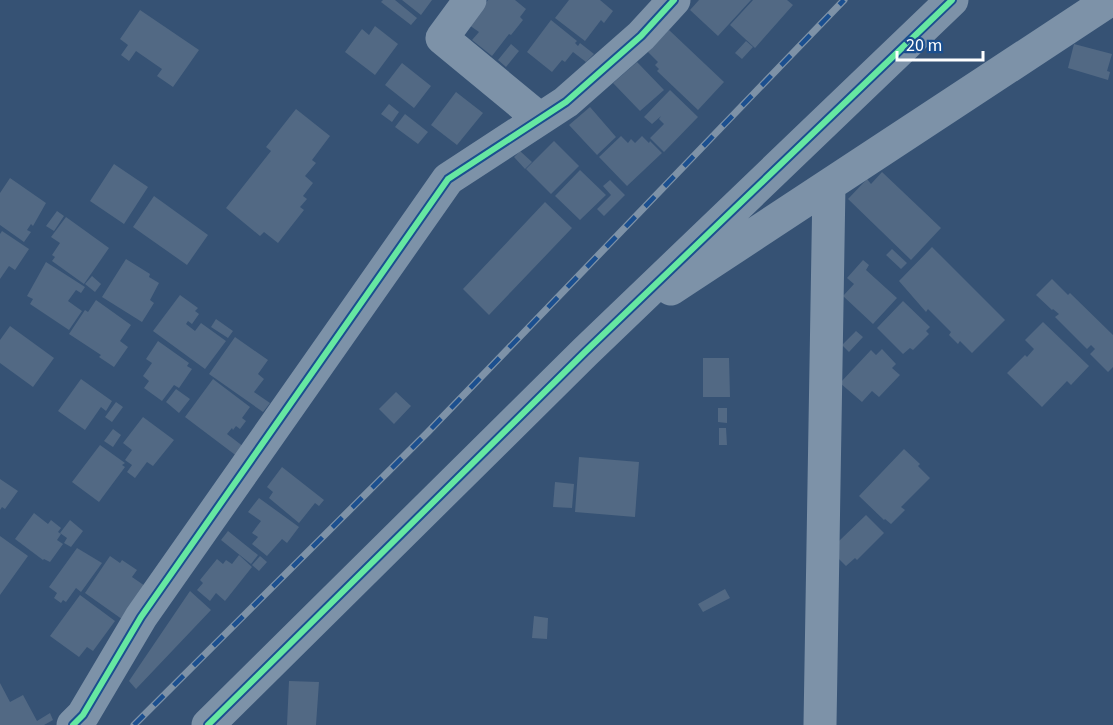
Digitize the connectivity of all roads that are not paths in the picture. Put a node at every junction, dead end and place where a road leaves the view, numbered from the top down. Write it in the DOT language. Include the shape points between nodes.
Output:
graph roads {
  1 [pos="470,0"];
  2 [pos="952,0"];
  3 [pos="1110,0"];
  4 [pos="662,4"];
  5 [pos="540,119"];
  6 [pos="829,185"];
  7 [pos="617,321"];
  8 [pos="73,725"];
  9 [pos="208,725"];
  10 [pos="820,725"];
  1 -- 5 [label="street" via="442,38"];
  2 -- 7 [label="street"];
  3 -- 6 [label="street"];
  4 -- 5 [label="street" via="641,36 566,102"];
  5 -- 8 [label="street" via="448,179 141,617 83,715"];
  6 -- 7 [label="street"];
  6 -- 10 [label="street"];
  7 -- 9 [label="street"];
}
